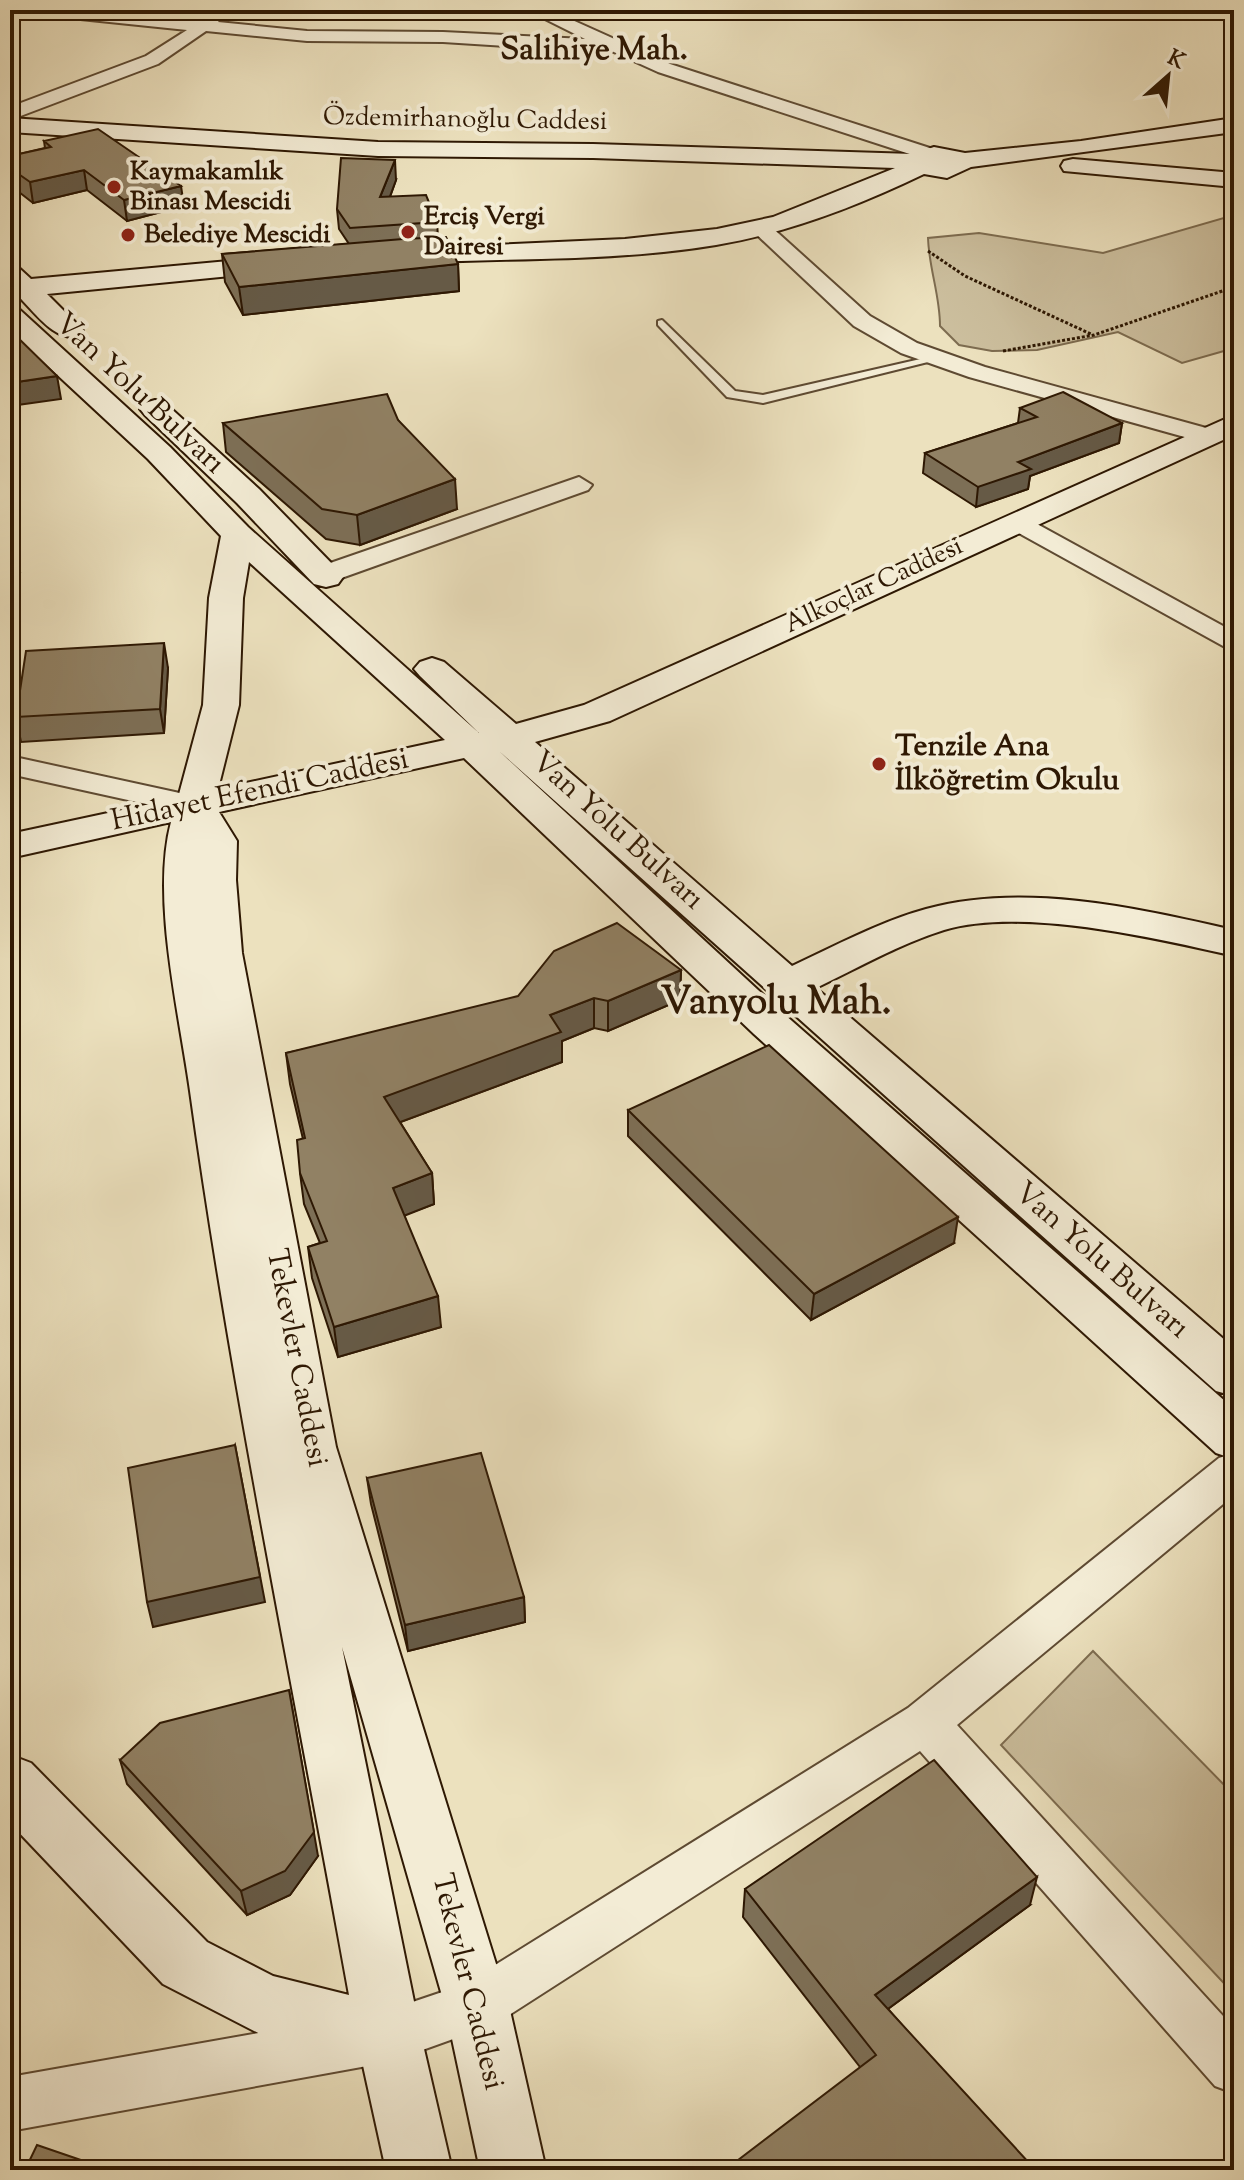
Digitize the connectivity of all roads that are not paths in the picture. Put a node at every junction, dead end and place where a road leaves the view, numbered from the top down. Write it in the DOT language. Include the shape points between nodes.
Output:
graph roads {
  1 [pos="223,10"];
  2 [pos="536,10"];
  3 [pos="10,11"];
  4 [pos="44,12"];
  5 [pos="10,21"];
  6 [pos="204,24"];
  7 [pos="603,43"];
  8 [pos="10,114"];
  9 [pos="10,125"];
  10 [pos="1234,125"];
  11 [pos="971,160"];
  12 [pos="926,161"];
  13 [pos="1234,180"];
  14 [pos="761,228"];
  15 [pos="359,258"];
  16 [pos="314,262"];
  17 [pos="13,292"];
  18 [pos="662,323"];
  19 [pos="938,358"];
  20 [pos="1221,430"];
  21 [pos="579,485"];
  22 [pos="1017,521"];
  23 [pos="237,534"];
  24 [pos="323,575"];
  25 [pos="1234,644"];
  26 [pos="511,737"];
  27 [pos="470,744"];
  28 [pos="10,765"];
  29 [pos="196,806"];
  30 [pos="10,846"];
  31 [pos="1234,943"];
  32 [pos="789,984"];
  33 [pos="1234,1377"];
  34 [pos="1234,1439"];
  35 [pos="1234,1470"];
  36 [pos="925,1723"];
  37 [pos="10,1782"];
  38 [pos="477,2006"];
  39 [pos="389,2036"];
  40 [pos="1234,2067"];
  41 [pos="10,2104"];
  42 [pos="419,2170"];
  43 [pos="513,2170"];
  1 -- 6 [label="street"];
  2 -- 7 [label="street"];
  3 -- 4 [label="street"];
  4 -- 5 [label="street"];
  4 -- 6 [label="street"];
  6 -- 7 [label="street" via="307,36"];
  6 -- 8 [label="street" via="152,60"];
  7 -- 12 [label="street"];
  9 -- 12 [label="street, Özdemirhanoğlu Caddesi" via="378,149"];
  10 -- 11 [label="street"];
  11 -- 12 [label="street" via="952,170"];
  11 -- 13 [label="street"];
  12 -- 14 [label="street" via="809,214"];
  14 -- 15 [label="street" via="619,247"];
  14 -- 19 [label="street" via="862,321"];
  16 -- 17 [label="street"];
  17 -- 23 [label="street"];
  17 -- 24 [label="street, Van Yolu Bulvarı" via="248,496"];
  18 -- 19 [label="lane" via="731,394 745,399"];
  19 -- 20 [label="street"];
  20 -- 22 [label="street, Alkoçlar Caddesi"];
  21 -- 24 [label="street"];
  22 -- 25 [label="street"];
  22 -- 26 [label="street, Alkoçlar Caddesi" via="597,713"];
  23 -- 27 [label="street"];
  23 -- 29 [label="street" via="226,598 221,705"];
  24 -- 26 [label="street, Van Yolu Bulvarı"];
  26 -- 27 [label="street, Hidayet Efendi Caddesi"];
  26 -- 32 [label="street, Van Yolu Bulvarı"];
  27 -- 29 [label="street, Hidayet Efendi Caddesi"];
  27 -- 34 [label="street" via="769,1024"];
  28 -- 29 [label="street"];
  29 -- 30 [label="street, Hidayet Efendi Caddesi"];
  29 -- 38 [label="street, Tekevler Caddesi" via="218,841 221,953 310,1447"];
  29 -- 39 [label="street" via="182,854 187,922 231,1217"];
  31 -- 32 [label="street" via="1151,925 982,912 937,918"];
  32 -- 33 [label="street, Van Yolu Bulvarı"];
  35 -- 36 [label="street"];
  36 -- 38 [label="street"];
  36 -- 40 [label="street"];
  37 -- 39 [label="street" via="185,1963 264,2005"];
  38 -- 39 [label="street"];
  38 -- 43 [label="street, Tekevler Caddesi"];
  39 -- 41 [label="street"];
  39 -- 42 [label="street"];
}
